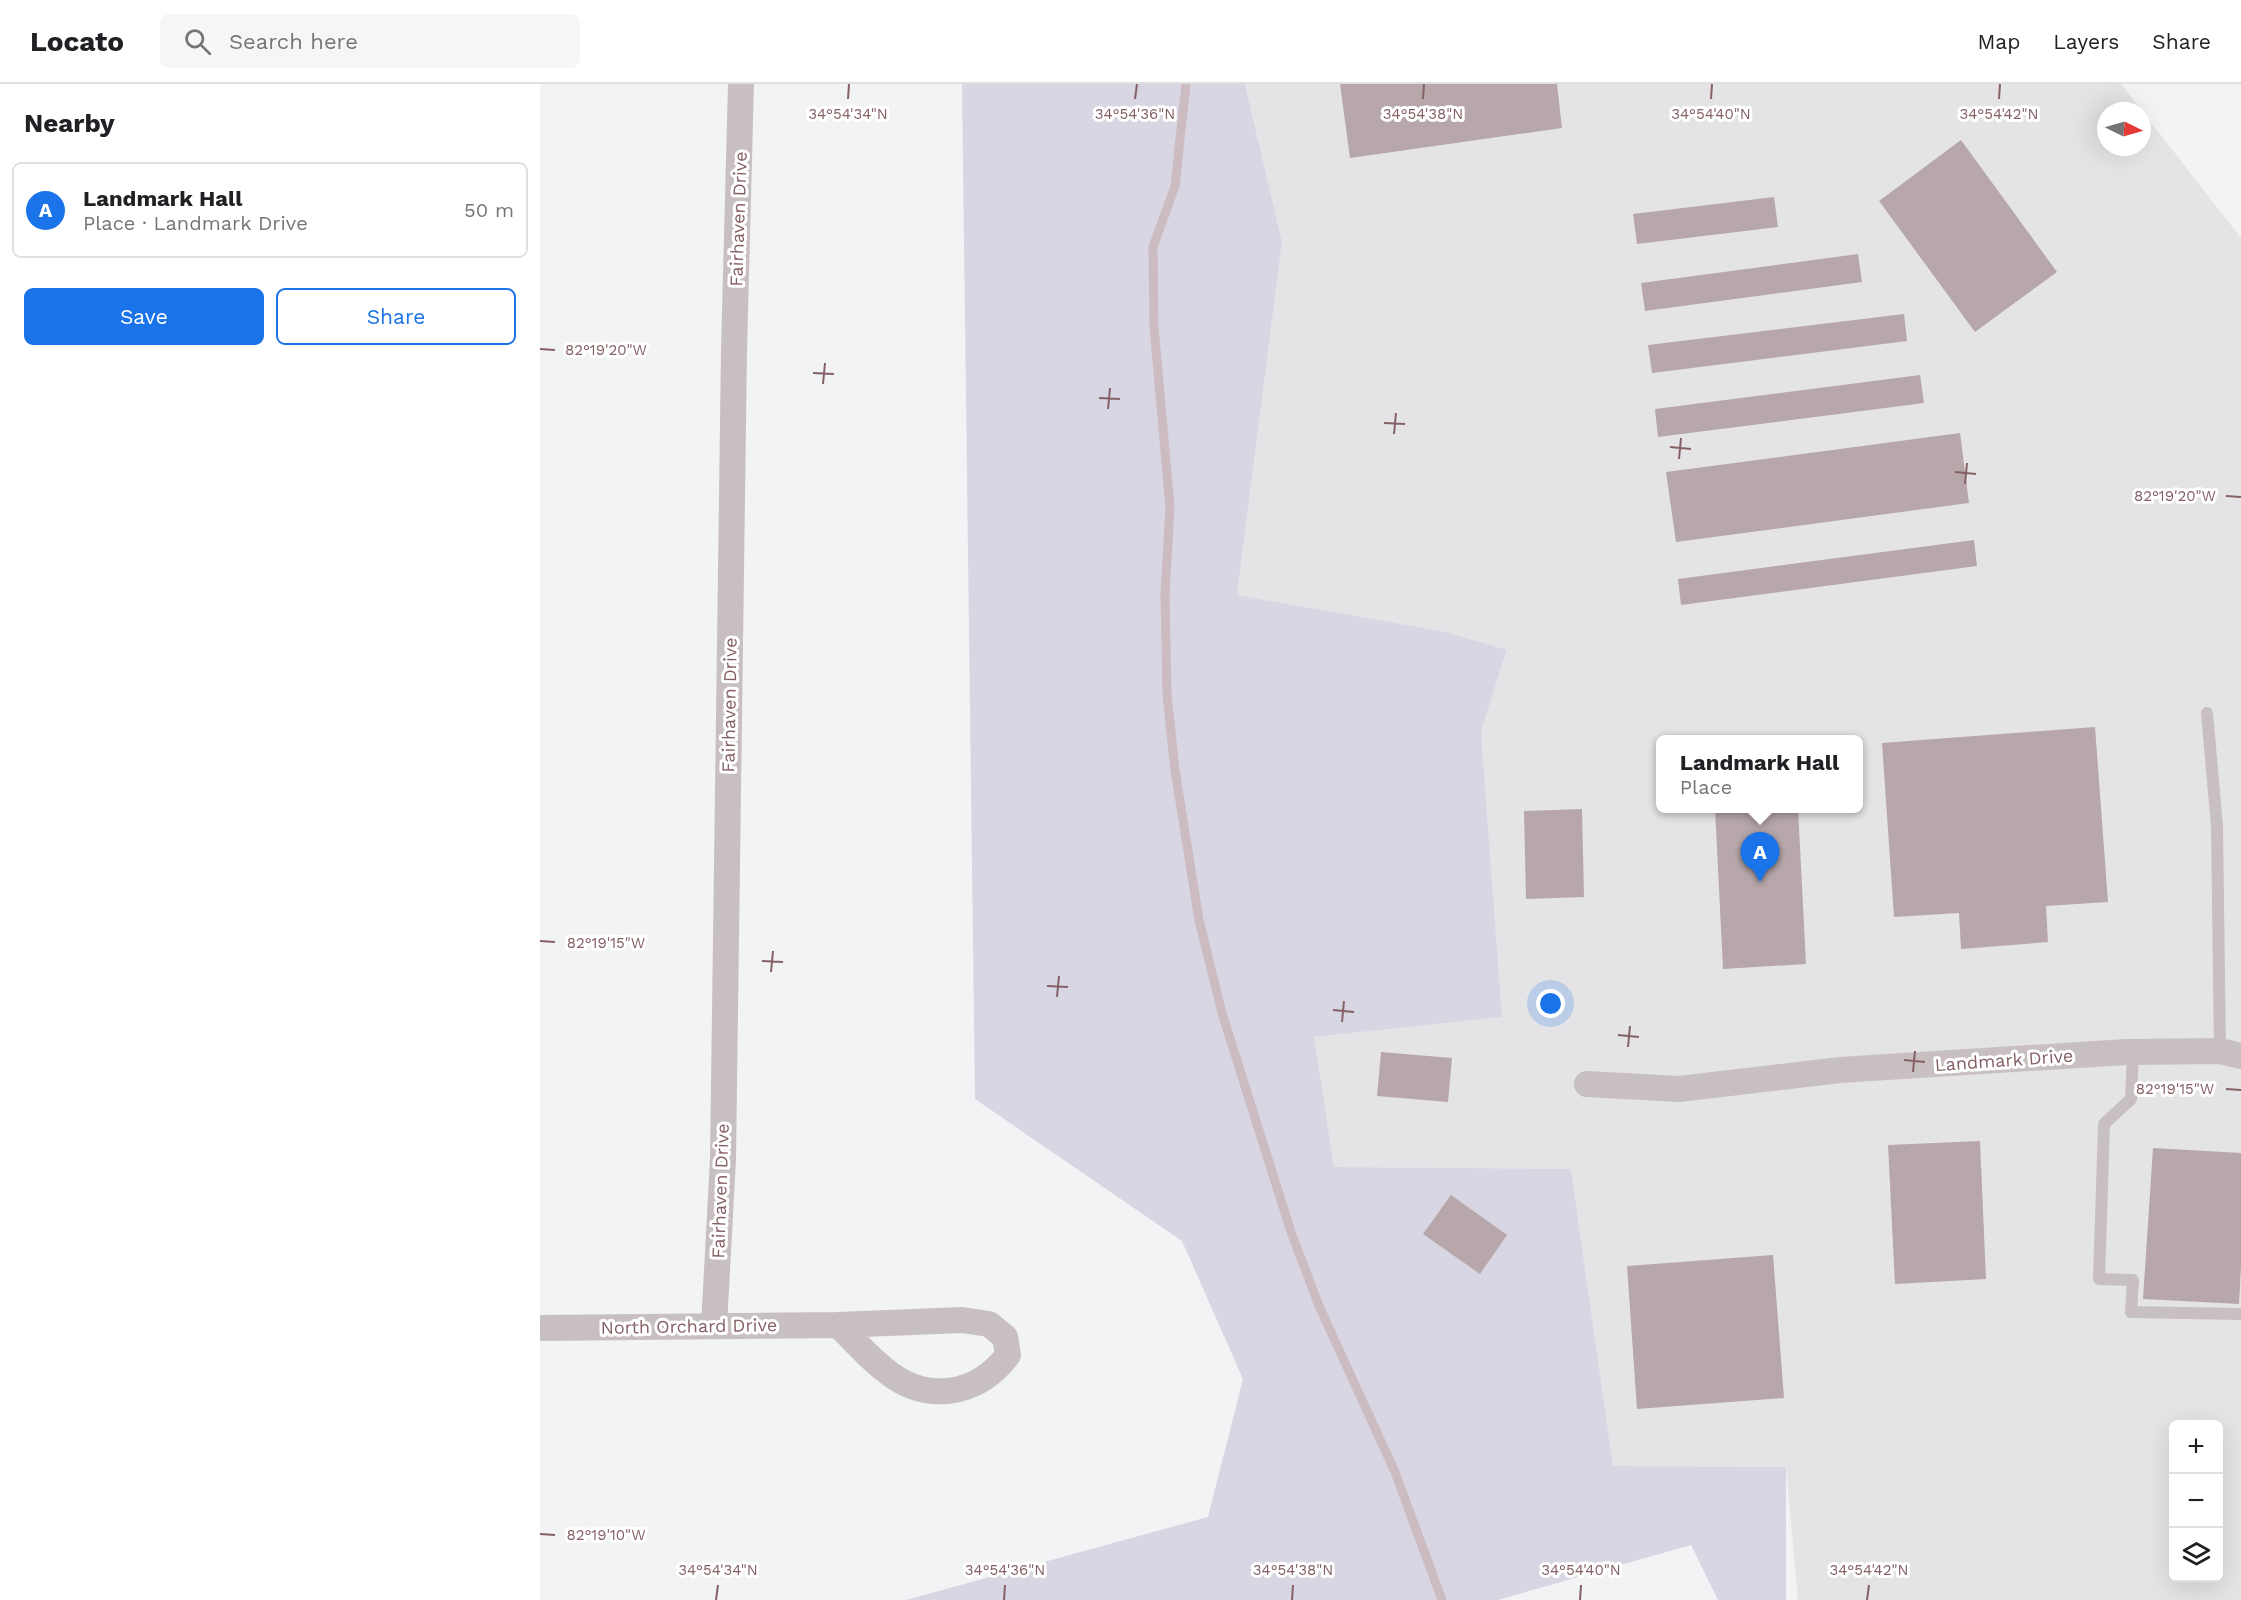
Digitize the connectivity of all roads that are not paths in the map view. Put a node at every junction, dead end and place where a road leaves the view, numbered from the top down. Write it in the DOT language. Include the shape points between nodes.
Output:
graph roads {
  1 [pos="741,84"];
  2 [pos="2207,713"];
  3 [pos="2133,1052"];
  4 [pos="2230,1053"];
  5 [pos="1587,1084"];
  6 [pos="2241,1314"];
  7 [pos="838,1325"];
  8 [pos="714,1326"];
  9 [pos="540,1328"];
  1 -- 8 [label="street, Fairhaven Drive" via="723,1159"];
  2 -- 4 [label="lane"];
  3 -- 4 [label="street, Landmark Drive"];
  3 -- 5 [label="street, Landmark Drive" via="1840,1070 1679,1089"];
  3 -- 6 [label="lane" via="2131,1099 2104,1124 2099,1279 2133,1280 2131,1312"];
  7 -- 7 [label="street, North Orchard Drive" via="962,1320 989,1323 1005,1337 1008,1355 975,1385 938,1391 906,1383 886,1371"];
  7 -- 8 [label="street, North Orchard Drive"];
  8 -- 9 [label="street, North Orchard Drive"];
}
